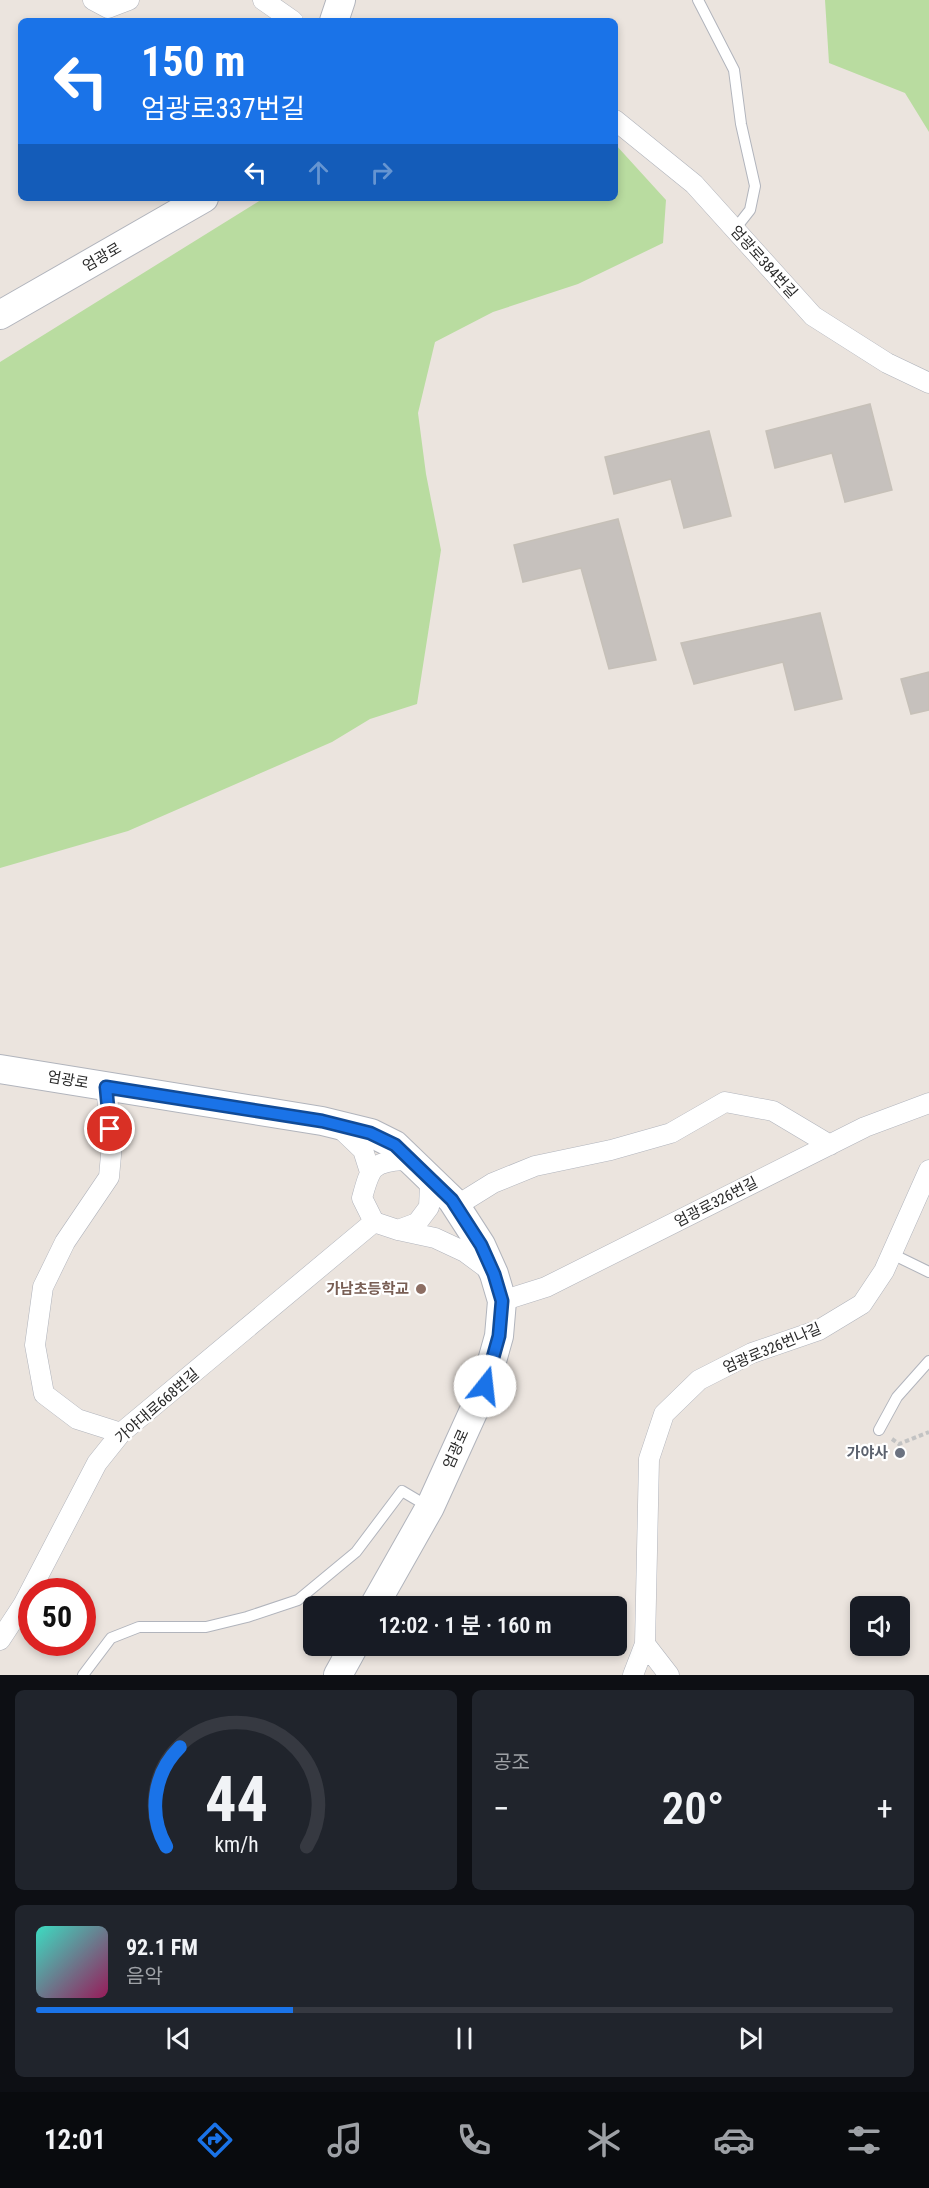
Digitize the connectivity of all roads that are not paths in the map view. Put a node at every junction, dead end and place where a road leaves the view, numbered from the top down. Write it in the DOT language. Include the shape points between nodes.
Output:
graph roads {
  1 [pos="93,0"];
  2 [pos="129,0"];
  3 [pos="263,0"];
  4 [pos="341,0"];
  5 [pos="698,0"];
  6 [pos="289,18"];
  7 [pos="335,18"];
  8 [pos="618,122"];
  9 [pos="199,201"];
  10 [pos="735,229"];
  11 [pos="0,315"];
  12 [pos="929,383"];
  13 [pos="0,1069"];
  14 [pos="106,1087"];
  15 [pos="929,1103"];
  16 [pos="337,1125"];
  17 [pos="830,1145"];
  18 [pos="420,1169"];
  19 [pos="929,1170"];
  20 [pos="370,1172"];
  21 [pos="456,1206"];
  22 [pos="374,1222"];
  23 [pos="398,1230"];
  24 [pos="892,1254"];
  25 [pos="929,1272"];
  26 [pos="494,1274"];
  27 [pos="502,1301"];
  28 [pos="929,1361"];
  29 [pos="879,1430"];
  30 [pos="121,1433"];
  31 [pos="430,1507"];
  32 [pos="381,1596"];
  33 [pos="0,1640"];
  34 [pos="645,1644"];
  35 [pos="348,1656"];
  36 [pos="83,1675"];
  37 [pos="338,1675"];
  38 [pos="633,1675"];
  39 [pos="669,1675"];
  1 -- 2 [label="street" via="108,8"];
  3 -- 6 [label="street"];
  4 -- 7 [label="main road"];
  5 -- 10 [label="lane" via="734,70 755,186 750,210"];
  8 -- 10 [label="street, 엄광로384번길" via="694,184"];
  9 -- 11 [label="main road, 엄광로"];
  10 -- 12 [label="street, 엄광로384번길" via="813,316 887,363"];
  13 -- 14 [label="main road, 엄광로"];
  14 -- 16 [label="main road, 엄광로"];
  14 -- 30 [label="street" via="112,1144 109,1177 65,1242 43,1287 35,1346 44,1394 77,1419"];
  15 -- 17 [label="street, 엄광로326번길" via="865,1126"];
  16 -- 18 [label="main road, 엄광로" via="370,1133 395,1145"];
  16 -- 20 [label="street" via="363,1150"];
  17 -- 21 [label="street" via="773,1111 725,1102 671,1133 535,1166 493,1183"];
  17 -- 27 [label="street, 엄광로326번길" via="546,1287"];
  18 -- 20 [label="street" via="403,1160 385,1161"];
  18 -- 21 [label="main road, 엄광로"];
  18 -- 23 [label="street" via="430,1186 429,1207 417,1223"];
  19 -- 24 [label="street, 엄광로326번나길"];
  20 -- 22 [label="street" via="362,1198"];
  21 -- 26 [label="main road, 엄광로"];
  22 -- 23 [label="street"];
  22 -- 30 [label="street, 가야대로668번길"];
  23 -- 26 [label="street" via="435,1238 465,1252"];
  24 -- 25 [label="lane"];
  24 -- 34 [label="street, 엄광로326번나길" via="862,1304 819,1330 752,1353 699,1380 664,1414 650,1459"];
  26 -- 27 [label="main road, 엄광로"];
  27 -- 31 [label="main road, 엄광로" via="499,1336 485,1386"];
  28 -- 29 [label="lane" via="897,1397"];
  30 -- 33 [label="street, 가야대로668번길" via="97,1463 23,1605"];
  31 -- 32 [label="main road, 엄광로"];
  31 -- 36 [label="lane" via="402,1491 356,1552 298,1600 206,1627 139,1627 111,1638"];
  34 -- 38 [label="street, 엄광로326번나길"];
  34 -- 39 [label="street"];
  35 -- 37 [label="main road"];
}
